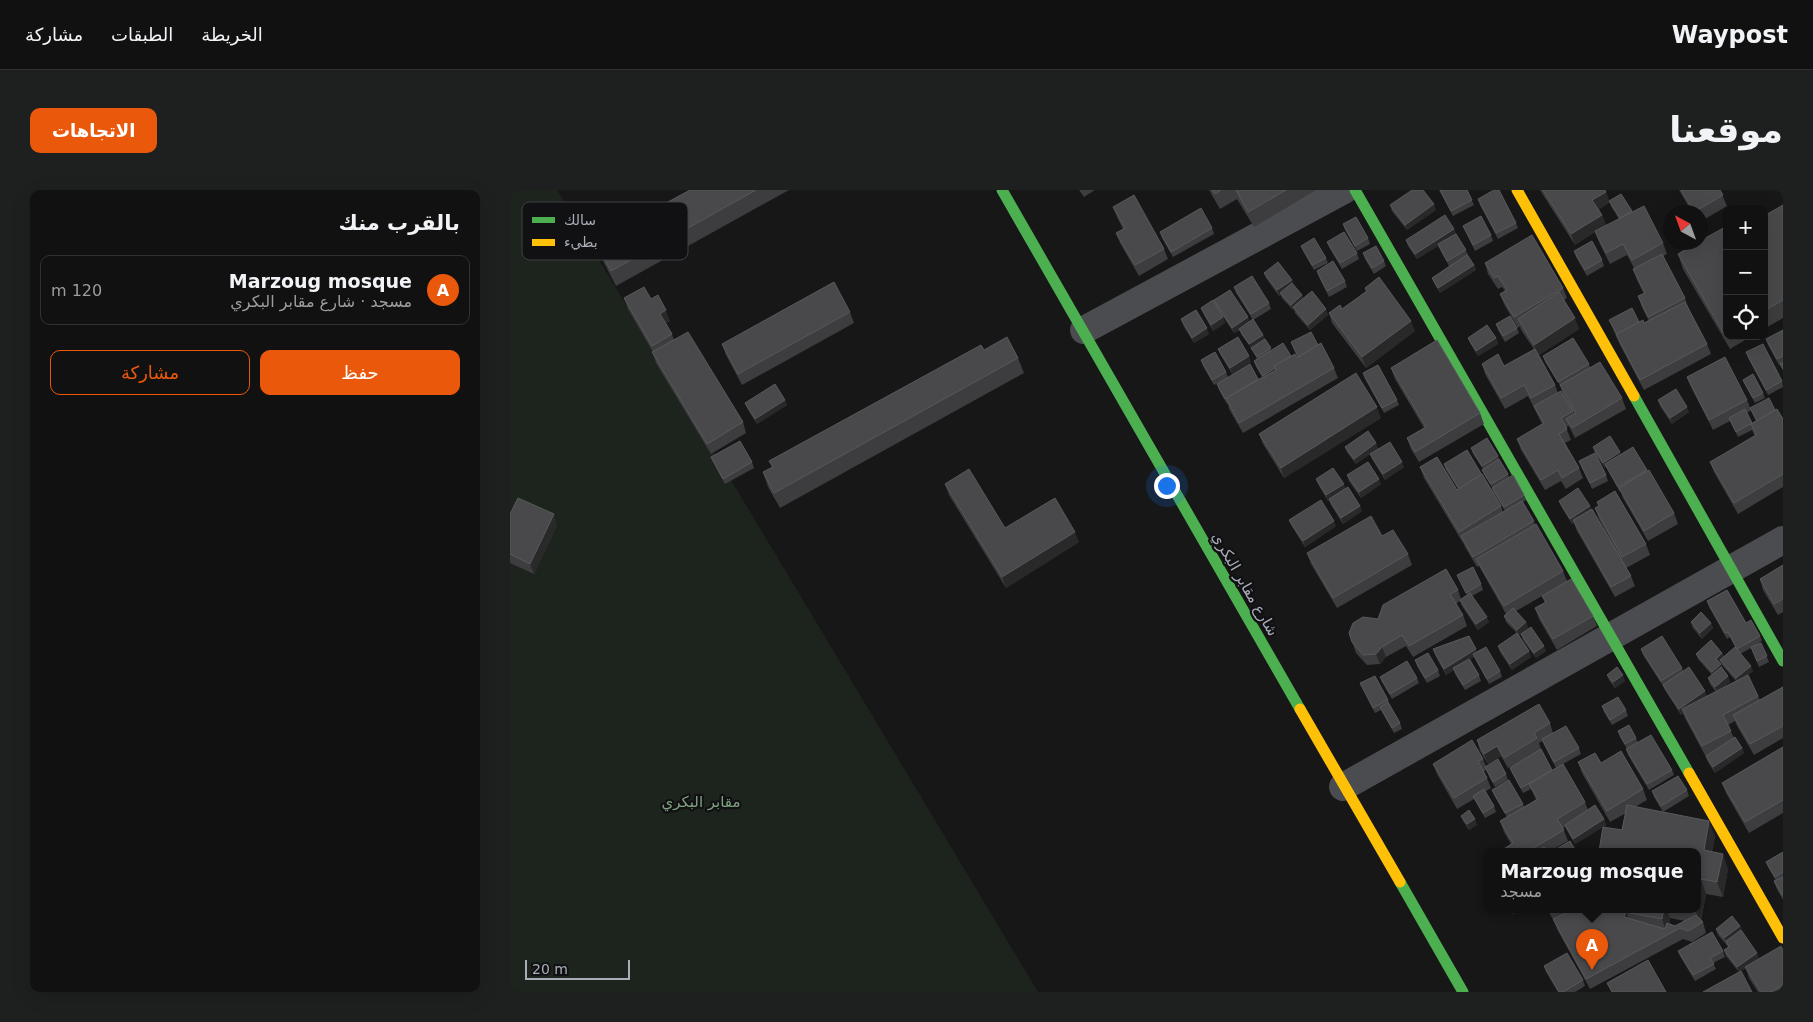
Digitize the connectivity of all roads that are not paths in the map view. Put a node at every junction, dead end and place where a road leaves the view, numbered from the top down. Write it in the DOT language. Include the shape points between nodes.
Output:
graph roads {
  1 [pos="1002,190"];
  2 [pos="1344,190"];
  3 [pos="1355,190"];
  4 [pos="1517,190"];
  5 [pos="1084,330"];
  6 [pos="1783,540"];
  7 [pos="1732,570"];
  8 [pos="1610,638"];
  9 [pos="1783,661"];
  10 [pos="1343,786"];
  11 [pos="1783,938"];
  12 [pos="1463,992"];
  1 -- 5 [label="street, شارع مقابر البكري"];
  2 -- 5 [label="street"];
  3 -- 8 [label="street"];
  4 -- 7 [label="street"];
  5 -- 10 [label="street, شارع مقابر البكري"];
  6 -- 7 [label="street"];
  7 -- 8 [label="street"];
  7 -- 9 [label="street"];
  8 -- 10 [label="street"];
  8 -- 11 [label="street"];
  10 -- 12 [label="street, شارع مقابر البكري"];
}
